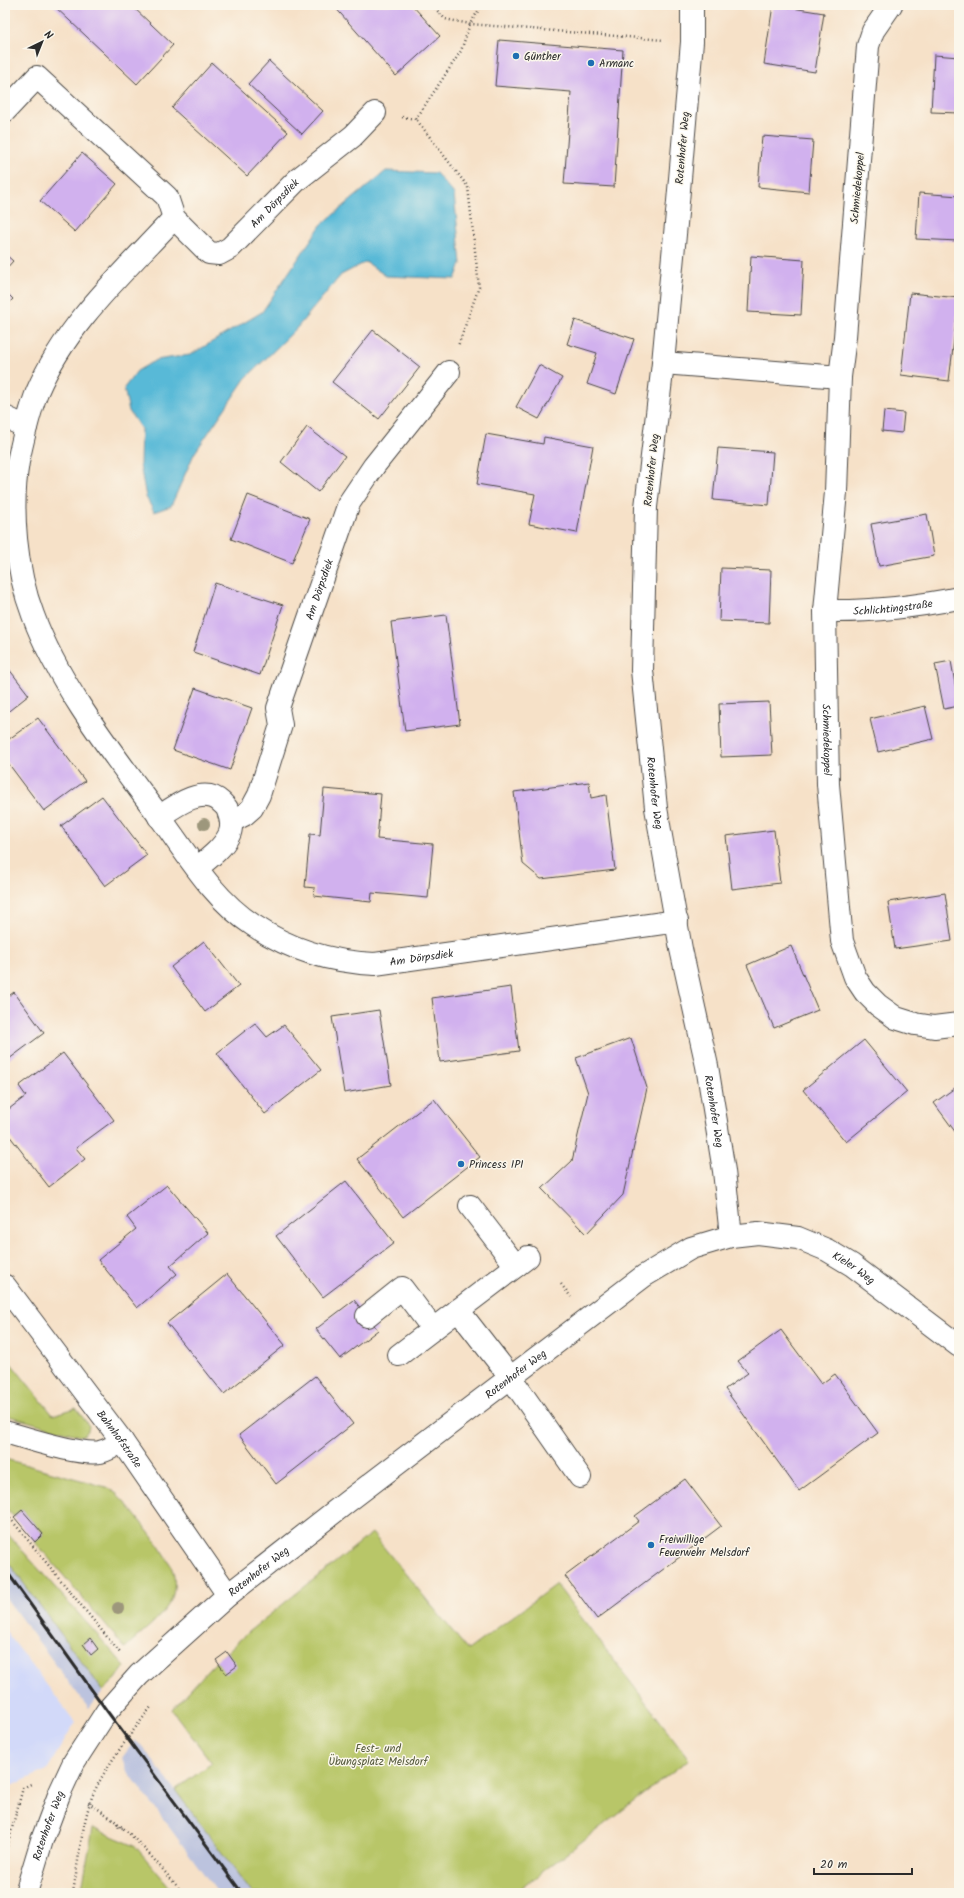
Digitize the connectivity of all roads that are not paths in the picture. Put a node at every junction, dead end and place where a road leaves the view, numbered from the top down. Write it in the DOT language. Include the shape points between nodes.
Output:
graph roads {
  1 [pos="692,5"];
  2 [pos="891,5"];
  3 [pos="5,111"];
  4 [pos="375,113"];
  5 [pos="174,218"];
  6 [pos="663,363"];
  7 [pos="449,372"];
  8 [pos="840,377"];
  9 [pos="5,417"];
  10 [pos="26,427"];
  11 [pos="959,598"];
  12 [pos="826,611"];
  13 [pos="160,817"];
  14 [pos="232,821"];
  15 [pos="197,868"];
  16 [pos="677,921"];
  17 [pos="959,1024"];
  18 [pos="470,1206"];
  19 [pos="731,1236"];
  20 [pos="5,1286"];
  21 [pos="458,1310"];
  22 [pos="366,1316"];
  23 [pos="433,1329"];
  24 [pos="959,1346"];
  25 [pos="399,1355"];
  26 [pos="511,1378"];
  27 [pos="5,1432"];
  28 [pos="122,1441"];
  29 [pos="580,1476"];
  30 [pos="228,1595"];
  31 [pos="26,1893"];
  1 -- 6 [label="street, Rotenhofer Weg" via="692,42"];
  2 -- 8 [label="street, Schmiedekoppel" via="872,31 868,46"];
  3 -- 5 [label="street, Am Dörpsdiek" via="37,77 167,197"];
  4 -- 5 [label="street, Am Dörpsdiek" via="353,136 297,180 230,248 219,254 209,253"];
  5 -- 10 [label="street, Am Dörpsdiek" via="75,327 37,392"];
  6 -- 8 [label="street"];
  6 -- 16 [label="street, Rotenhofer Weg" via="646,507 642,670 656,808"];
  7 -- 14 [label="street, Am Dörpsdiek" via="374,466 349,503 278,708 281,725 259,795 252,808"];
  8 -- 12 [label="street, Schmiedekoppel" via="836,492"];
  9 -- 10 [label="street"];
  10 -- 13 [label="street, Am Dörpsdiek" via="18,465 14,505 18,546 32,614 73,692"];
  11 -- 12 [label="street, Schlichtingstraße" via="886,610"];
  12 -- 17 [label="street, Schmiedekoppel" via="828,784 842,941 847,959 865,992 896,1018 934,1027"];
  13 -- 14 [label="street" via="189,799 203,795 217,798 227,808"];
  13 -- 15 [label="street, Am Dörpsdiek"];
  14 -- 15 [label="street" via="229,835 219,849"];
  15 -- 16 [label="street, Am Dörpsdiek" via="223,900 253,926 298,950 350,963 375,964"];
  16 -- 19 [label="street, Rotenhofer Weg" via="707,1066 724,1171"];
  18 -- 21 [label="street" via="522,1261"];
  19 -- 24 [label="street, Kieler Weg" via="758,1233 785,1236 798,1238 827,1250 852,1264"];
  19 -- 26 [label="street, Rotenhofer Weg" via="691,1248 644,1276"];
  20 -- 28 [label="street, Bahnhofstraße"];
  21 -- 23 [label="street"];
  21 -- 26 [label="street"];
  22 -- 23 [label="street" via="402,1288"];
  23 -- 25 [label="street"];
  26 -- 29 [label="street"];
  26 -- 30 [label="street, Rotenhofer Weg"];
  27 -- 28 [label="street" via="79,1451 98,1452 110,1449"];
  28 -- 30 [label="street, Bahnhofstraße"];
  30 -- 31 [label="street, Rotenhofer Weg" via="139,1675 107,1710 74,1762 60,1792"];
}
